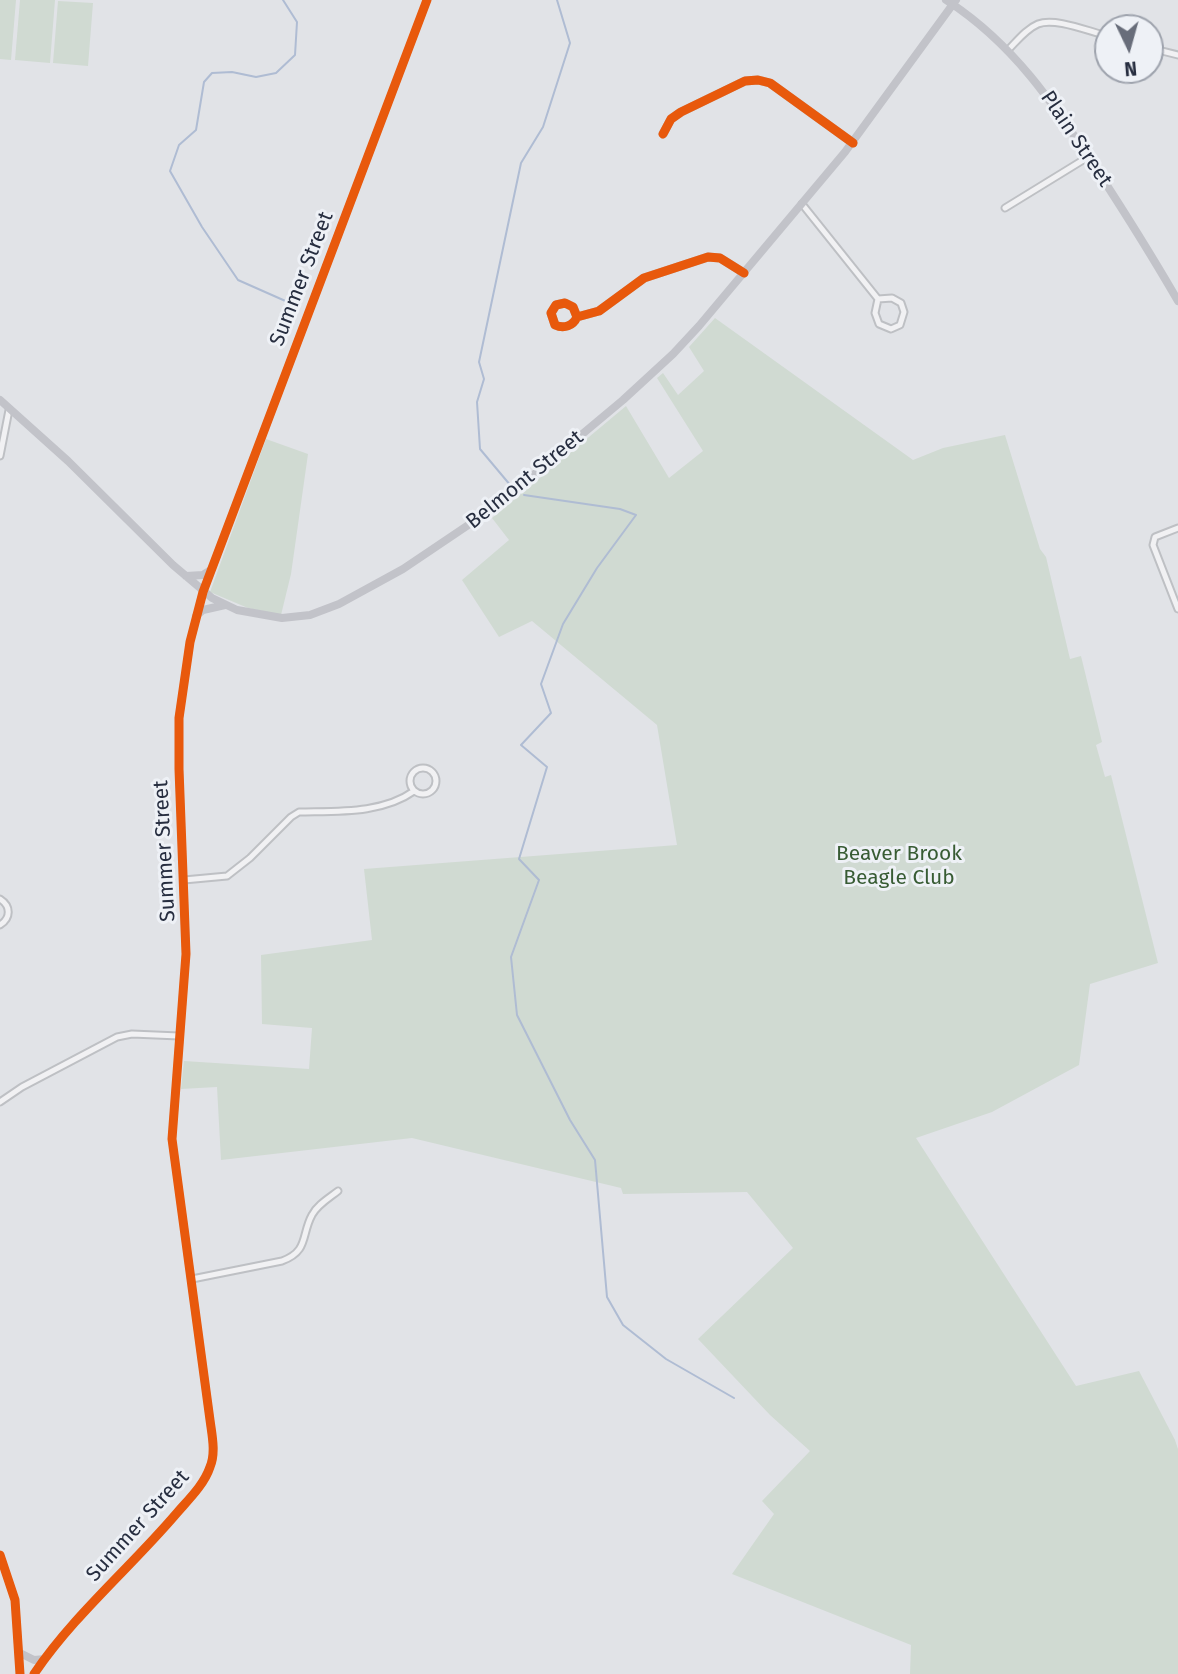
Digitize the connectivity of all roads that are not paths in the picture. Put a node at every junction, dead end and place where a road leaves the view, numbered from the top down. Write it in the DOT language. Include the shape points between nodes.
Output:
graph roads {
  1 [pos="427,0"];
  2 [pos="951,1"];
  3 [pos="1094,32"];
  4 [pos="1008,50"];
  5 [pos="663,134"];
  6 [pos="853,143"];
  7 [pos="1088,157"];
  8 [pos="802,204"];
  9 [pos="1004,208"];
  10 [pos="744,273"];
  11 [pos="878,299"];
  12 [pos="1178,301"];
  13 [pos="577,317"];
  14 [pos="0,400"];
  15 [pos="9,410"];
  16 [pos="0,456"];
  17 [pos="1178,528"];
  18 [pos="211,570"];
  19 [pos="186,576"];
  20 [pos="203,592"];
  21 [pos="225,605"];
  22 [pos="1178,609"];
  23 [pos="196,617"];
  24 [pos="414,791"];
  25 [pos="184,880"];
  26 [pos="0,900"];
  27 [pos="0,925"];
  28 [pos="179,1036"];
  29 [pos="0,1102"];
  30 [pos="338,1191"];
  31 [pos="192,1279"];
  32 [pos="0,1555"];
  33 [pos="20,1653"];
  34 [pos="45,1659"];
  35 [pos="20,1674"];
  36 [pos="34,1674"];
  1 -- 18 [label="street, Summer Street"];
  2 -- 4 [label="street, Plain Street"];
  2 -- 6 [label="street, Belmont Street"];
  3 -- 4 [label="street" via="1044,22"];
  4 -- 7 [label="street, Plain Street" via="1050,99"];
  5 -- 6 [label="street" via="676,115 745,81 758,80 770,83"];
  6 -- 8 [label="street, Belmont Street"];
  7 -- 9 [label="street"];
  7 -- 12 [label="street, Plain Street"];
  8 -- 10 [label="street, Belmont Street"];
  8 -- 11 [label="street"];
  10 -- 13 [label="street" via="720,258 708,257 643,278 599,311"];
  10 -- 21 [label="street, Belmont Street" via="690,336 613,408 495,507 418,560 360,594 310,615 270,617"];
  11 -- 11 [label="street" via="901,303 904,316 900,325 891,329 879,324 875,313"];
  13 -- 13 [label="street" via="572,324 559,327 551,313 556,305 565,303"];
  14 -- 15 [label="street, Belmont Street"];
  15 -- 16 [label="street"];
  15 -- 19 [label="street, Belmont Street"];
  17 -- 22 [label="street" via="1153,541"];
  18 -- 19 [label="street"];
  18 -- 20 [label="street, Summer Street"];
  19 -- 20 [label="street, Belmont Street"];
  20 -- 21 [label="street, Belmont Street"];
  20 -- 23 [label="street, Summer Street"];
  21 -- 23 [label="street" via="203,610"];
  23 -- 25 [label="street, Summer Street" via="179,718"];
  24 -- 24 [label="street" via="411,775 418,769 431,771 436,782 433,790"];
  24 -- 25 [label="street" via="382,807 299,813 227,876"];
  25 -- 28 [label="street, Summer Street" via="186,954"];
  26 -- 27 [label="street" via="9,911"];
  28 -- 29 [label="street" via="117,1037"];
  28 -- 31 [label="street, Summer Street" via="172,1150"];
  30 -- 31 [label="street" via="314,1212 303,1245 293,1257"];
  31 -- 34 [label="street, Summer Street" via="212,1439 211,1467 158,1536"];
  32 -- 33 [label="street" via="13,1592"];
  33 -- 34 [label="street" via="34,1660"];
  33 -- 35 [label="street"];
  34 -- 36 [label="street, Summer Street"];
}
